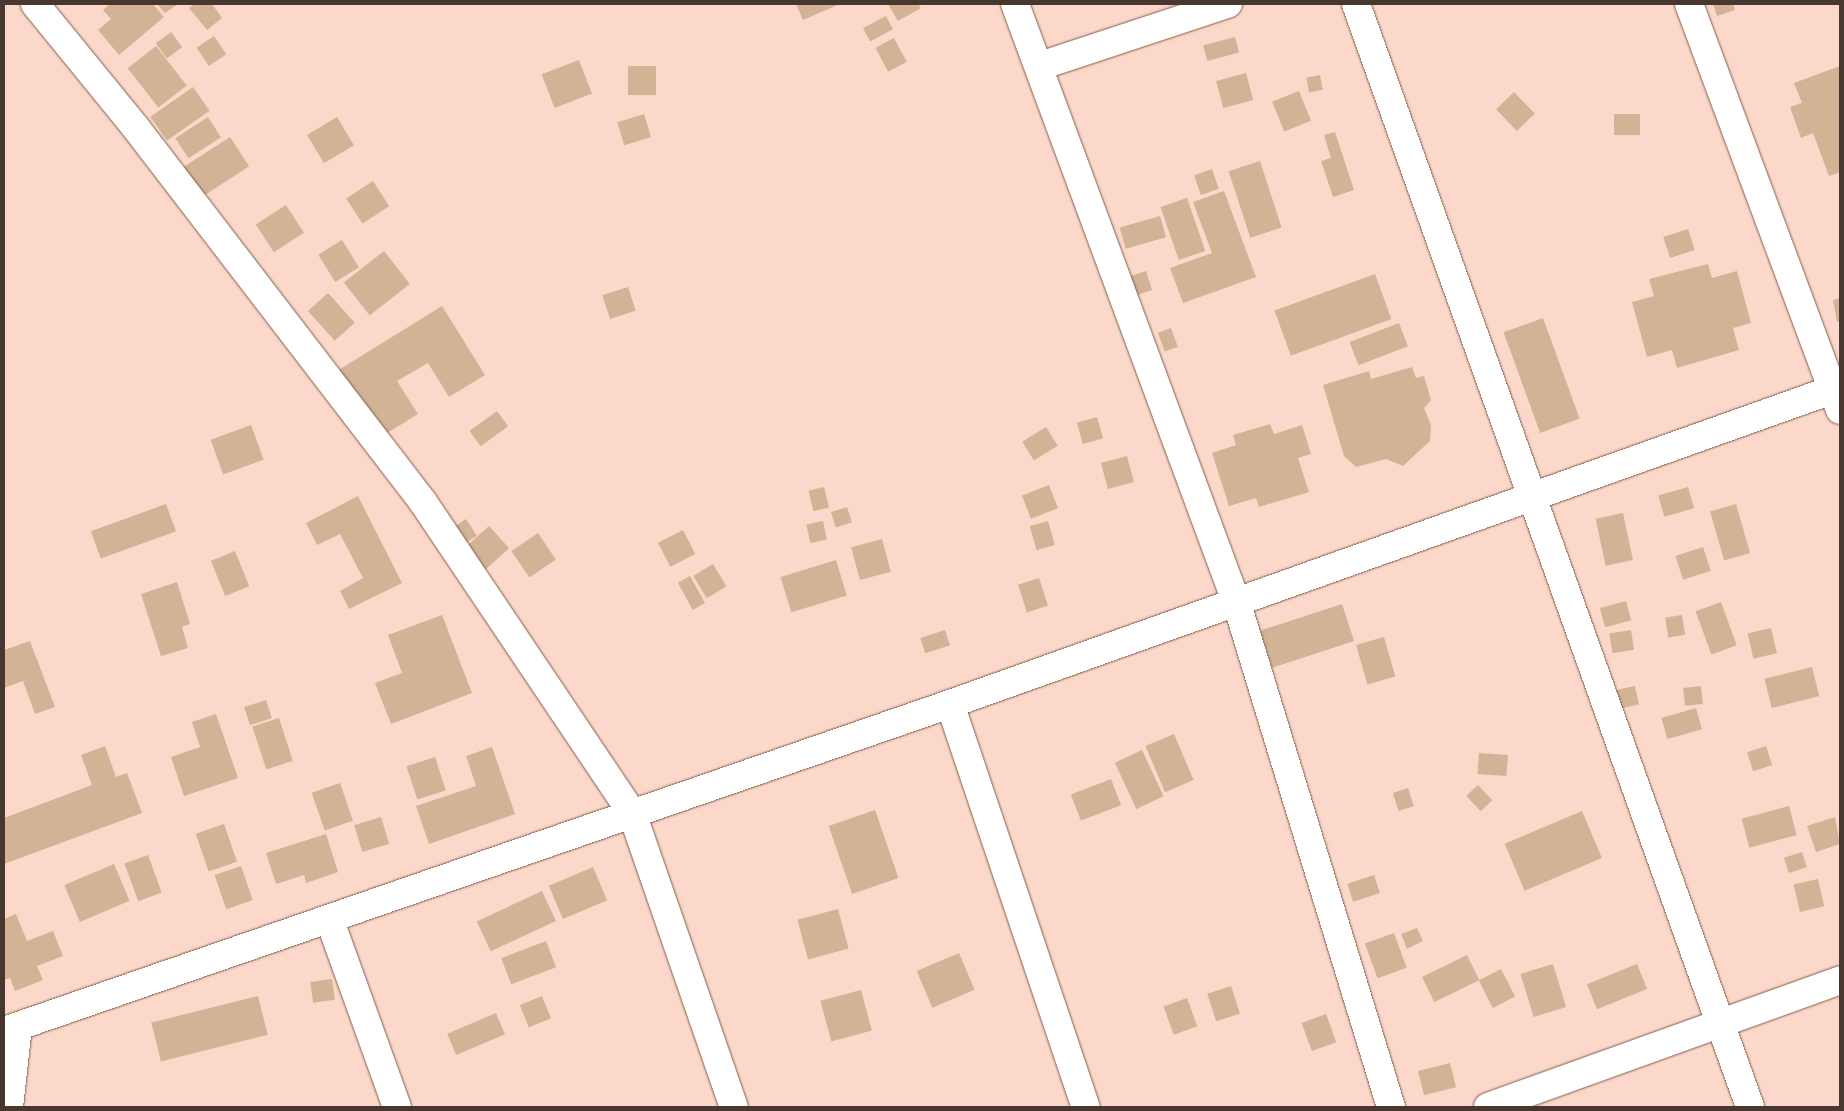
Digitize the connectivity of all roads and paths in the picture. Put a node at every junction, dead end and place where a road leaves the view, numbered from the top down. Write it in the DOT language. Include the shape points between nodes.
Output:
graph roads {
  1 [pos="35,4"];
  2 [pos="1015,4"];
  3 [pos="1228,4"];
  4 [pos="1356,4"];
  5 [pos="1689,4"];
  6 [pos="1040,66"];
  7 [pos="1838,396"];
  8 [pos="1535,498"];
  9 [pos="1237,604"];
  10 [pos="950,704"];
  11 [pos="632,813"];
  12 [pos="330,921"];
  13 [pos="1840,980"];
  14 [pos="1717,1022"];
  15 [pos="11,1029"];
  16 [pos="10,1107"];
  17 [pos="398,1107"];
  18 [pos="734,1107"];
  19 [pos="1086,1107"];
  20 [pos="1392,1107"];
  21 [pos="1488,1107"];
  22 [pos="1750,1107"];
  1 -- 11 [label="street" via="136,128 423,502"];
  2 -- 6 [label="street"];
  3 -- 6 [label="street"];
  4 -- 8 [label="street"];
  5 -- 7 [label="street"];
  6 -- 9 [label="street"];
  7 -- 8 [label="street"];
  8 -- 9 [label="street"];
  8 -- 14 [label="street"];
  9 -- 10 [label="street"];
  9 -- 20 [label="street"];
  10 -- 11 [label="street"];
  10 -- 19 [label="street"];
  11 -- 12 [label="street"];
  11 -- 18 [label="street"];
  12 -- 15 [label="street"];
  12 -- 17 [label="street"];
  13 -- 14 [label="street"];
  14 -- 21 [label="street"];
  14 -- 22 [label="street"];
  15 -- 16 [label="street"];
}
